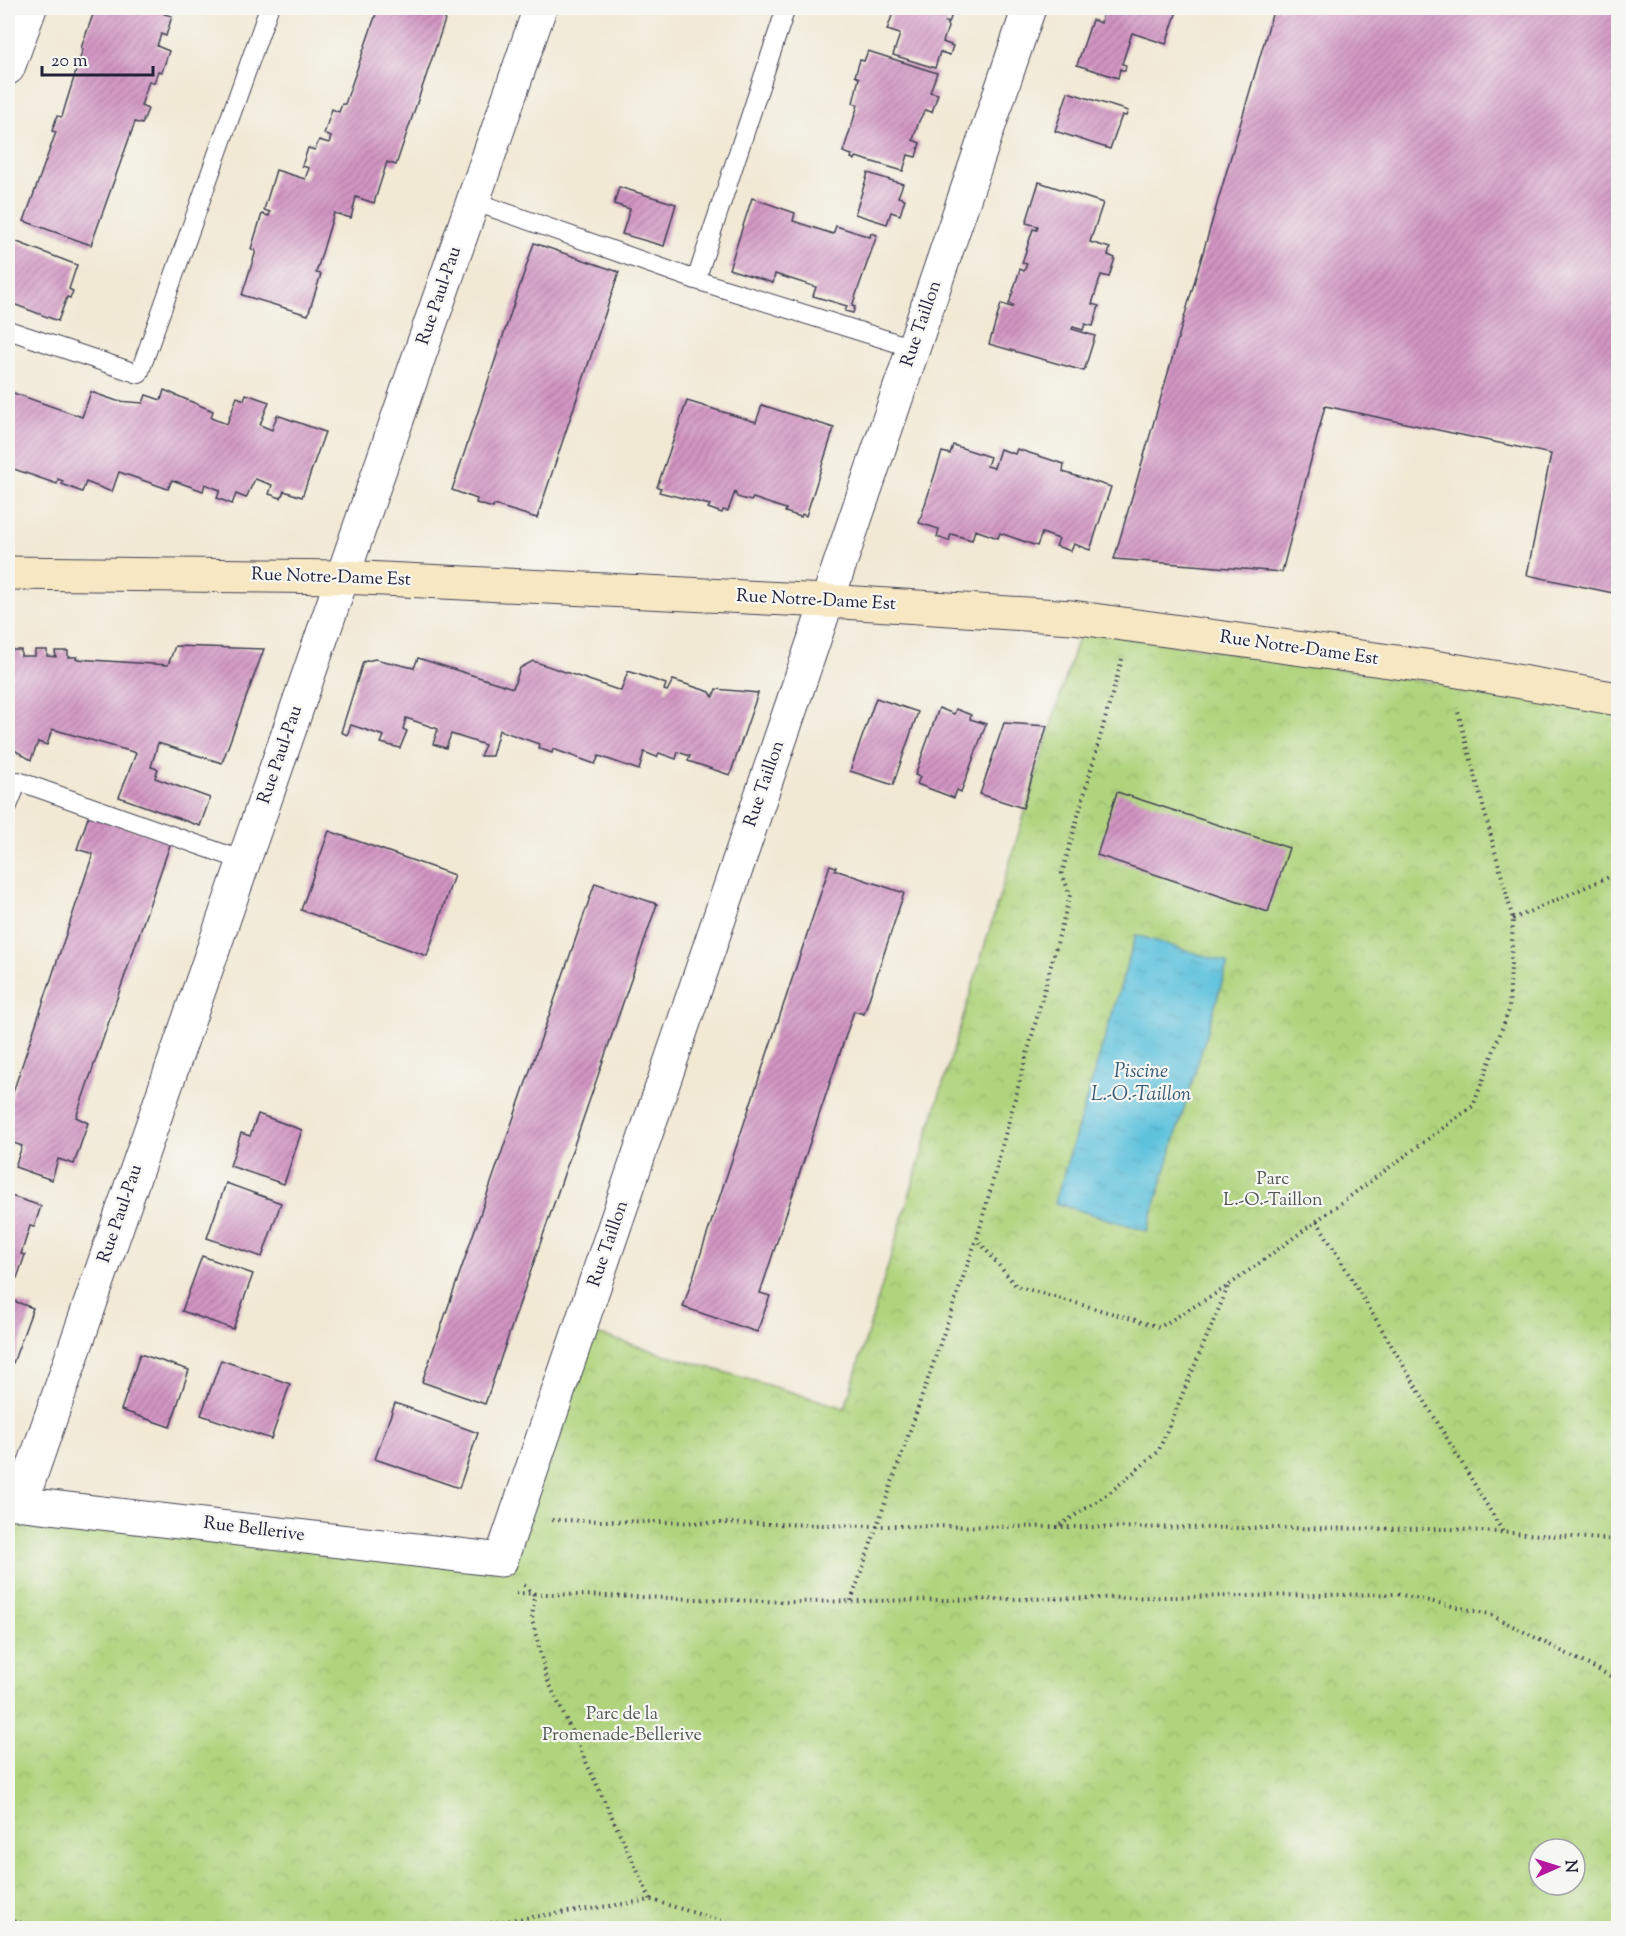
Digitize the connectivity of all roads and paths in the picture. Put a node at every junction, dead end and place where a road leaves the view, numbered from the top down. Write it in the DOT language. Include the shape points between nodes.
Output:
graph roads {
  1 [pos="30,8"];
  2 [pos="269,8"];
  3 [pos="540,8"];
  4 [pos="786,8"];
  5 [pos="1029,8"];
  6 [pos="8,68"];
  7 [pos="473,201"];
  8 [pos="696,280"];
  9 [pos="8,330"];
  10 [pos="913,348"];
  11 [pos="8,573"];
  12 [pos="343,577"];
  13 [pos="827,601"];
  14 [pos="1132,626"];
  15 [pos="1447,669"];
  16 [pos="1618,699"];
  17 [pos="8,806"];
  18 [pos="244,861"];
  19 [pos="1618,873"];
  20 [pos="1513,919"];
  21 [pos="1317,1221"];
  22 [pos="977,1239"];
  23 [pos="1228,1286"];
  24 [pos="14,1502"];
  25 [pos="515,1519"];
  26 [pos="878,1526"];
  27 [pos="1059,1527"];
  28 [pos="1503,1532"];
  29 [pos="1618,1540"];
  30 [pos="501,1560"];
  31 [pos="510,1592"];
  32 [pos="534,1595"];
  33 [pos="851,1601"];
  34 [pos="1618,1680"];
  35 [pos="651,1900"];
  36 [pos="8,1921"];
  37 [pos="60,1929"];
  38 [pos="455,1929"];
  39 [pos="746,1929"];
  1 -- 6 [label="street"];
  2 -- 9 [label="lane" via="139,374"];
  3 -- 7 [label="street, Rue Paul-Pau"];
  4 -- 8 [label="lane"];
  5 -- 10 [label="street, Rue Taillon"];
  7 -- 8 [label="lane"];
  7 -- 12 [label="street, Rue Paul-Pau"];
  8 -- 10 [label="lane"];
  10 -- 13 [label="street, Rue Taillon"];
  11 -- 12 [label="main road, Rue Notre-Dame Est"];
  12 -- 13 [label="main road, Rue Notre-Dame Est"];
  12 -- 18 [label="street, Rue Paul-Pau"];
  13 -- 14 [label="main road, Rue Notre-Dame Est" via="1072,617"];
  13 -- 25 [label="street, Rue Taillon"];
  14 -- 15 [label="main road, Rue Notre-Dame Est"];
  14 -- 22 [label="path" via="1062,873 1070,895"];
  15 -- 16 [label="main road, Rue Notre-Dame Est"];
  15 -- 20 [label="path"];
  17 -- 18 [label="lane" via="18,781"];
  18 -- 24 [label="street, Rue Paul-Pau"];
  19 -- 20 [label="path"];
  20 -- 21 [label="path" via="1509,1010 1473,1106"];
  21 -- 23 [label="path"];
  21 -- 28 [label="path"];
  22 -- 23 [label="path" via="1016,1286 1160,1327"];
  22 -- 26 [label="path"];
  23 -- 27 [label="path" via="1158,1452 1108,1494"];
  24 -- 30 [label="street, Rue Bellerive"];
  25 -- 26 [label="path"];
  25 -- 30 [label="street, Rue Taillon"];
  26 -- 27 [label="path"];
  26 -- 33 [label="path"];
  27 -- 28 [label="path" via="1439,1528"];
  28 -- 29 [label="path"];
  30 -- 32 [label="path"];
  31 -- 32 [label="path"];
  32 -- 33 [label="path"];
  32 -- 35 [label="path" via="532,1620 547,1680"];
  33 -- 34 [label="path" via="1397,1594 1489,1614"];
  35 -- 38 [label="path"];
  35 -- 39 [label="path"];
  36 -- 37 [label="path"];
}
